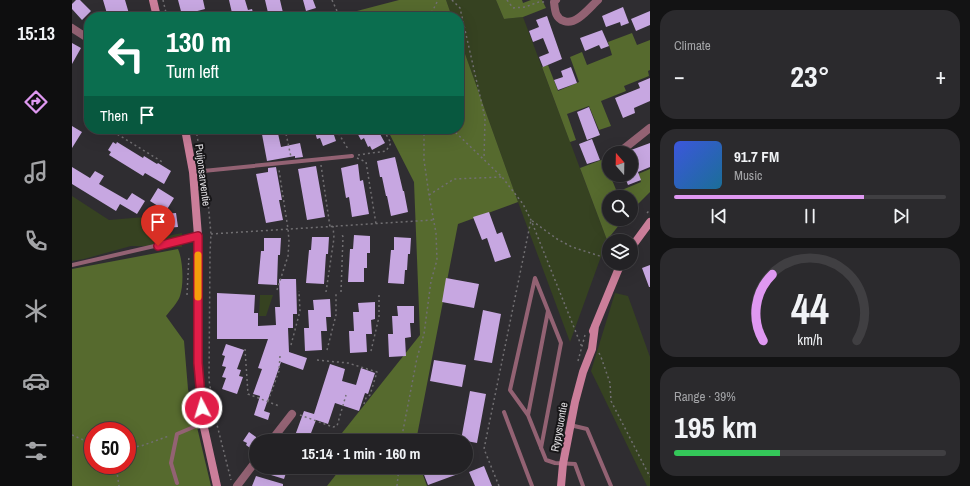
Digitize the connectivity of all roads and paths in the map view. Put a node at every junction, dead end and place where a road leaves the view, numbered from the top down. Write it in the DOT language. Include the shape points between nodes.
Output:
graph roads {
  1 [pos="153,0"];
  2 [pos="163,0"];
  3 [pos="332,0"];
  4 [pos="438,0"];
  5 [pos="452,0"];
  6 [pos="507,0"];
  7 [pos="598,0"];
  8 [pos="555,1"];
  9 [pos="156,12"];
  10 [pos="166,12"];
  11 [pos="338,12"];
  12 [pos="432,12"];
  13 [pos="461,12"];
  14 [pos="464,26"];
  15 [pos="72,28"];
  16 [pos="84,36"];
  17 [pos="650,128"];
  18 [pos="117,134"];
  19 [pos="186,134"];
  20 [pos="197,134"];
  21 [pos="286,134"];
  22 [pos="339,134"];
  23 [pos="386,134"];
  24 [pos="424,134"];
  25 [pos="457,134"];
  26 [pos="627,146"];
  27 [pos="352,156"];
  28 [pos="320,159"];
  29 [pos="484,159"];
  30 [pos="292,162"];
  31 [pos="164,163"];
  32 [pos="278,164"];
  33 [pos="193,172"];
  34 [pos="203,172"];
  35 [pos="502,177"];
  36 [pos="428,195"];
  37 [pos="433,220"];
  38 [pos="531,220"];
  39 [pos="650,223"];
  40 [pos="376,224"];
  41 [pos="332,227"];
  42 [pos="288,229"];
  43 [pos="212,234"];
  44 [pos="342,234"];
  45 [pos="198,236"];
  46 [pos="638,239"];
  47 [pos="189,253"];
  48 [pos="602,257"];
  49 [pos="72,265"];
  50 [pos="618,270"];
  51 [pos="277,290"];
  52 [pos="299,291"];
  53 [pos="326,292"];
  54 [pos="336,292"];
  55 [pos="341,292"];
  56 [pos="187,294"];
  57 [pos="379,294"];
  58 [pos="548,310"];
  59 [pos="291,345"];
  60 [pos="589,348"];
  61 [pos="245,349"];
  62 [pos="327,350"];
  63 [pos="371,351"];
  64 [pos="280,356"];
  65 [pos="317,360"];
  66 [pos="346,396"];
  67 [pos="268,401"];
  68 [pos="280,406"];
  69 [pos="363,407"];
  70 [pos="504,412"];
  71 [pos="296,414"];
  72 [pos="528,415"];
  73 [pos="203,423"];
  74 [pos="570,425"];
  75 [pos="177,434"];
  76 [pos="277,434"];
  77 [pos="402,434"];
  78 [pos="72,435"];
  79 [pos="84,441"];
  80 [pos="136,447"];
  81 [pos="541,448"];
  82 [pos="563,464"];
  83 [pos="249,470"];
  84 [pos="117,474"];
  85 [pos="398,474"];
  86 [pos="650,477"];
  87 [pos="177,483"];
  88 [pos="119,486"];
  89 [pos="217,486"];
  90 [pos="233,486"];
  91 [pos="237,486"];
  92 [pos="397,486"];
  93 [pos="499,486"];
  94 [pos="532,486"];
  95 [pos="561,486"];
  96 [pos="584,486"];
  97 [pos="610,486"];
  1 -- 9 [label="main road"];
  2 -- 10 [label="path"];
  3 -- 11 [label="path"];
  4 -- 12 [label="path"];
  5 -- 13 [label="path"];
  6 -- 8 [label="path" via="514,8"];
  7 -- 8 [label="street" via="585,14 567,22 559,19 555,11"];
  14 -- 29 [label="path" via="485,118"];
  15 -- 16 [label="street"];
  17 -- 26 [label="street"];
  18 -- 31 [label="path"];
  19 -- 33 [label="main road, Puijonsarventie"];
  20 -- 34 [label="path"];
  21 -- 30 [label="path"];
  22 -- 27 [label="path"];
  23 -- 27 [label="path" via="391,143 386,151"];
  24 -- 36 [label="path"];
  25 -- 29 [label="path"];
  27 -- 28 [label="lane"];
  27 -- 40 [label="path" via="366,162"];
  28 -- 30 [label="lane"];
  28 -- 41 [label="path"];
  29 -- 35 [label="path"];
  30 -- 32 [label="lane"];
  32 -- 34 [label="lane"];
  32 -- 42 [label="path"];
  33 -- 34 [label="lane"];
  33 -- 45 [label="main road, Puijonsarventie"];
  34 -- 43 [label="path"];
  35 -- 36 [label="path" via="454,179"];
  35 -- 38 [label="path" via="523,204"];
  36 -- 37 [label="path"];
  37 -- 40 [label="path"];
  37 -- 77 [label="path" via="437,260"];
  38 -- 48 [label="path" via="572,247"];
  38 -- 60 [label="path" via="581,345"];
  38 -- 93 [label="path" via="484,449"];
  39 -- 46 [label="main road"];
  40 -- 41 [label="path"];
  41 -- 42 [label="path"];
  41 -- 53 [label="path" via="334,238"];
  42 -- 43 [label="path"];
  42 -- 51 [label="path" via="288,256"];
  43 -- 90 [label="path" via="209,380 215,417"];
  44 -- 55 [label="path"];
  45 -- 49 [label="lane"];
  45 -- 73 [label="main road, Puijonsarventie" via="198,363"];
  47 -- 56 [label="path"];
  50 -- 60 [label="main road, Rypysuontie" via="595,326"];
  52 -- 59 [label="path" via="300,311"];
  54 -- 62 [label="path" via="336,315"];
  57 -- 63 [label="path" via="379,317"];
  58 -- 72 [label="lane"];
  58 -- 72 [label="lane" via="535,278 510,390"];
  58 -- 81 [label="lane" via="561,343"];
  60 -- 74 [label="main road, Rypysuontie"];
  60 -- 86 [label="path" via="598,350 602,356 610,382 612,401"];
  61 -- 67 [label="path" via="248,394"];
  64 -- 67 [label="path" via="279,371"];
  65 -- 69 [label="path" via="348,364 377,372 370,395"];
  66 -- 71 [label="path" via="337,426 333,427"];
  67 -- 68 [label="path"];
  70 -- 94 [label="lane"];
  71 -- 76 [label="street"];
  72 -- 81 [label="lane"];
  73 -- 75 [label="lane"];
  73 -- 89 [label="main road, Puijonsarventie"];
  74 -- 82 [label="main road, Rypysuontie"];
  74 -- 97 [label="lane" via="587,430"];
  75 -- 80 [label="path"];
  75 -- 87 [label="lane" via="171,463"];
  78 -- 79 [label="path"];
  81 -- 82 [label="lane" via="546,460"];
  82 -- 95 [label="main road, Rypysuontie"];
  82 -- 96 [label="lane" via="575,464"];
  83 -- 91 [label="street"];
  84 -- 88 [label="path"];
  85 -- 92 [label="path"];
}
